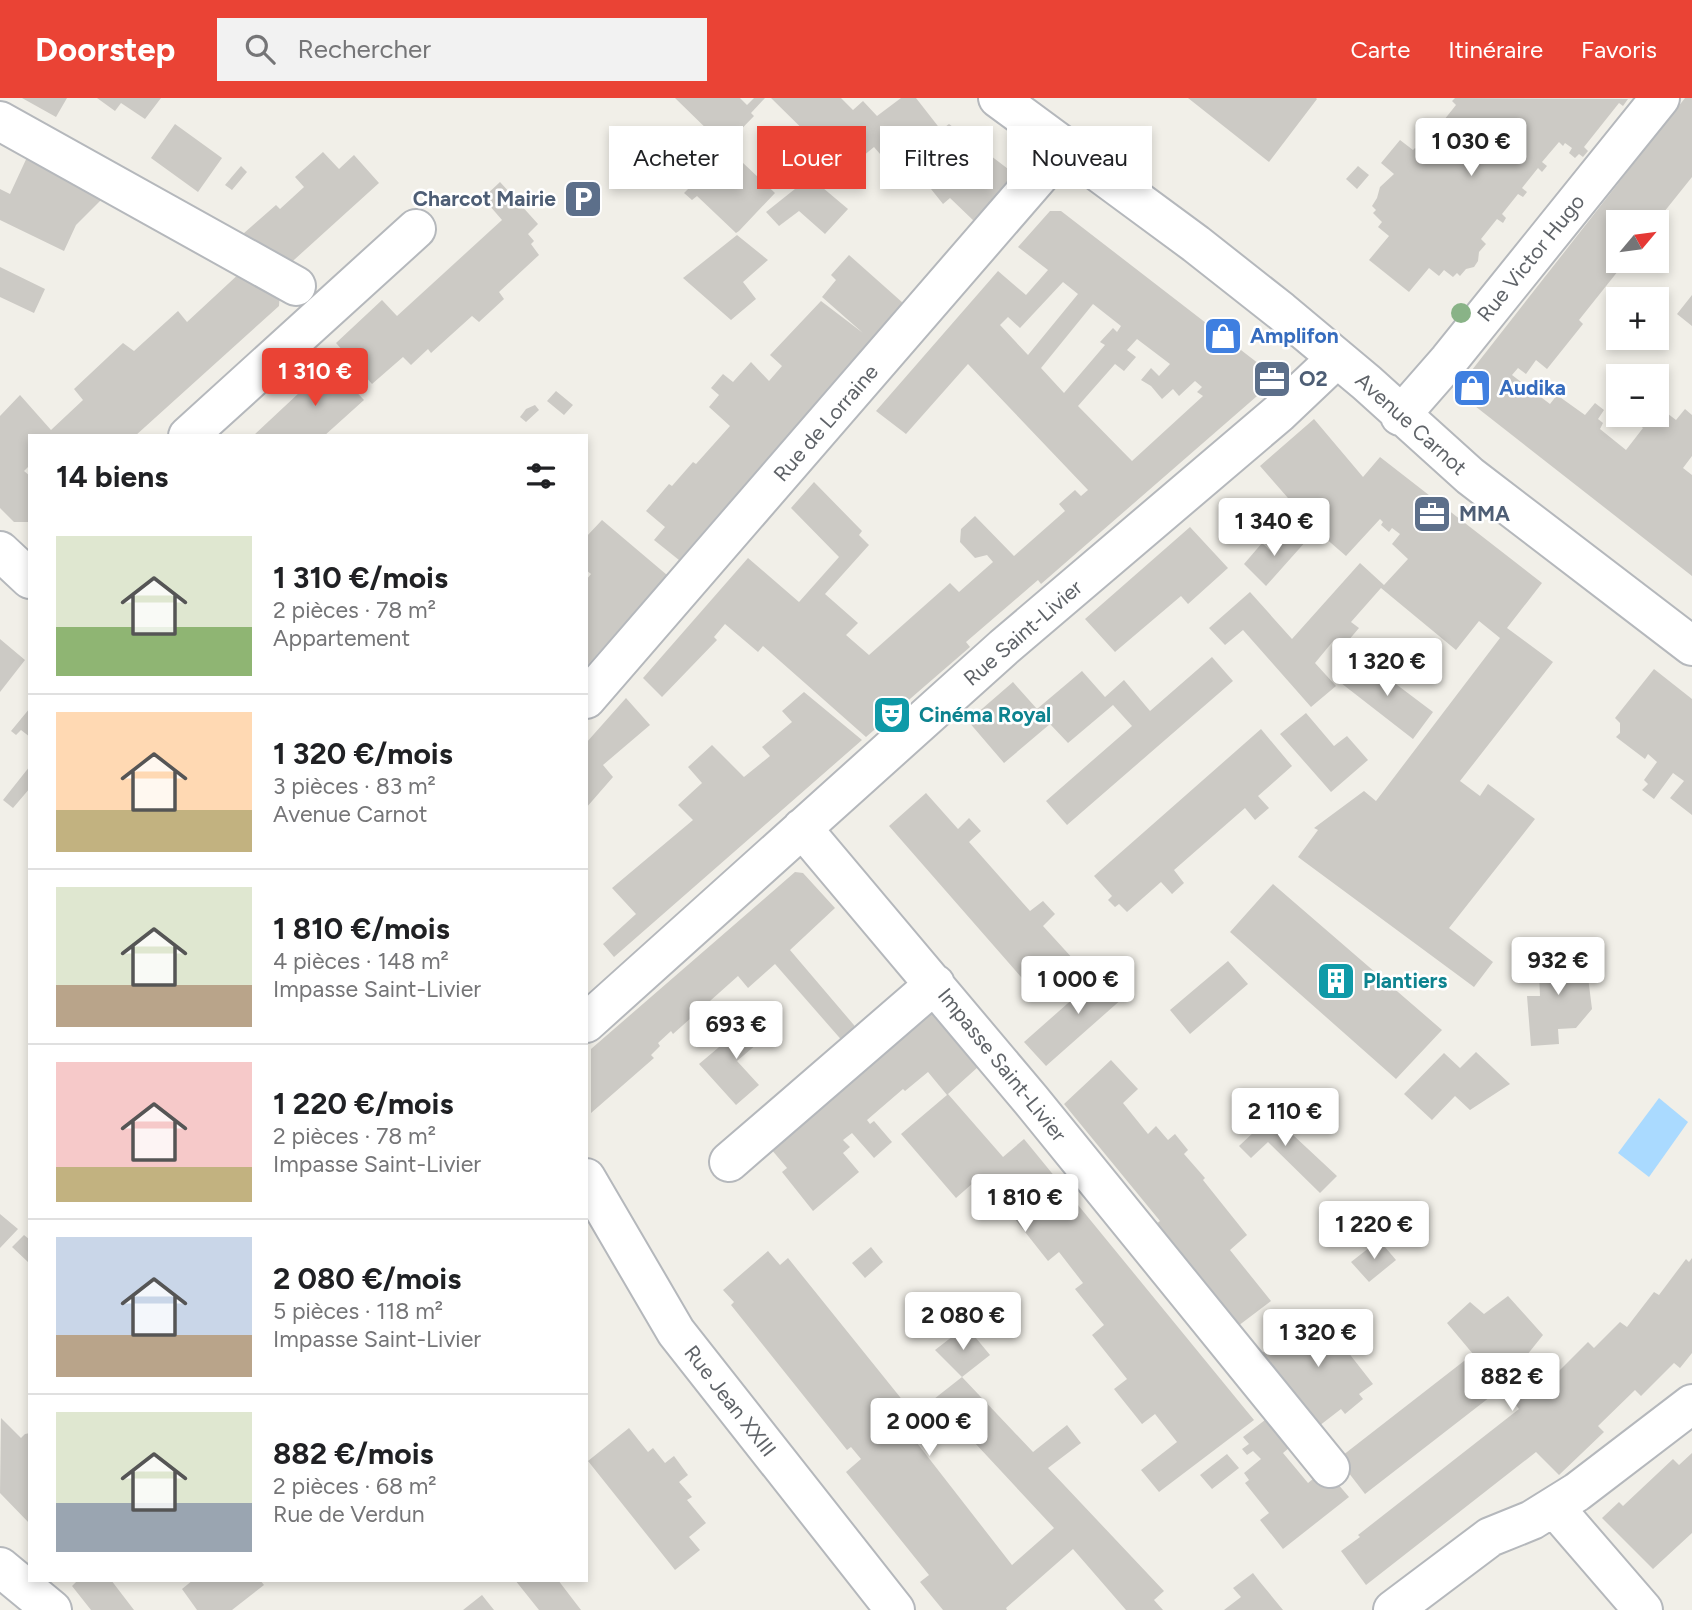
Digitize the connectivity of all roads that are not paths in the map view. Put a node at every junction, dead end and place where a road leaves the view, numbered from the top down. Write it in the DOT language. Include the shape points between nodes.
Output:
graph roads {
  1 [pos="998,98"];
  2 [pos="1660,98"];
  3 [pos="0,121"];
  4 [pos="1037,126"];
  5 [pos="1028,189"];
  6 [pos="1123,189"];
  7 [pos="416,229"];
  8 [pos="296,286"];
  9 [pos="1338,358"];
  10 [pos="1400,416"];
  11 [pos="190,434"];
  12 [pos="0,551"];
  13 [pos="28,577"];
  14 [pos="1692,646"];
  15 [pos="588,697"];
  16 [pos="802,828"];
  17 [pos="935,984"];
  18 [pos="588,1021"];
  19 [pos="729,1162"];
  20 [pos="588,1181"];
  21 [pos="1692,1404"];
  22 [pos="1330,1468"];
  23 [pos="1565,1499"];
  24 [pos="0,1567"];
  25 [pos="52,1610"];
  26 [pos="895,1610"];
  27 [pos="1393,1610"];
  28 [pos="1643,1610"];
  1 -- 4 [label="street, Avenue Carnot"];
  2 -- 10 [label="street, Rue Victor Hugo"];
  3 -- 8 [label="street"];
  5 -- 15 [label="street, Rue de Lorraine"];
  6 -- 9 [label="street, Avenue Carnot"];
  7 -- 11 [label="street"];
  9 -- 10 [label="street, Avenue Carnot"];
  9 -- 16 [label="street, Rue Saint-Livier"];
  10 -- 14 [label="street, Avenue Carnot" via="1470,476"];
  12 -- 13 [label="street"];
  16 -- 17 [label="street, Impasse Saint-Livier"];
  16 -- 18 [label="street, Rue Saint-Livier"];
  17 -- 19 [label="street"];
  17 -- 22 [label="street, Impasse Saint-Livier"];
  20 -- 26 [label="street, Rue Jean XXIII" via="695,1358"];
  21 -- 23 [label="street"];
  23 -- 27 [label="street" via="1532,1520 1490,1537"];
  23 -- 28 [label="street"];
  24 -- 25 [label="street"];
}
